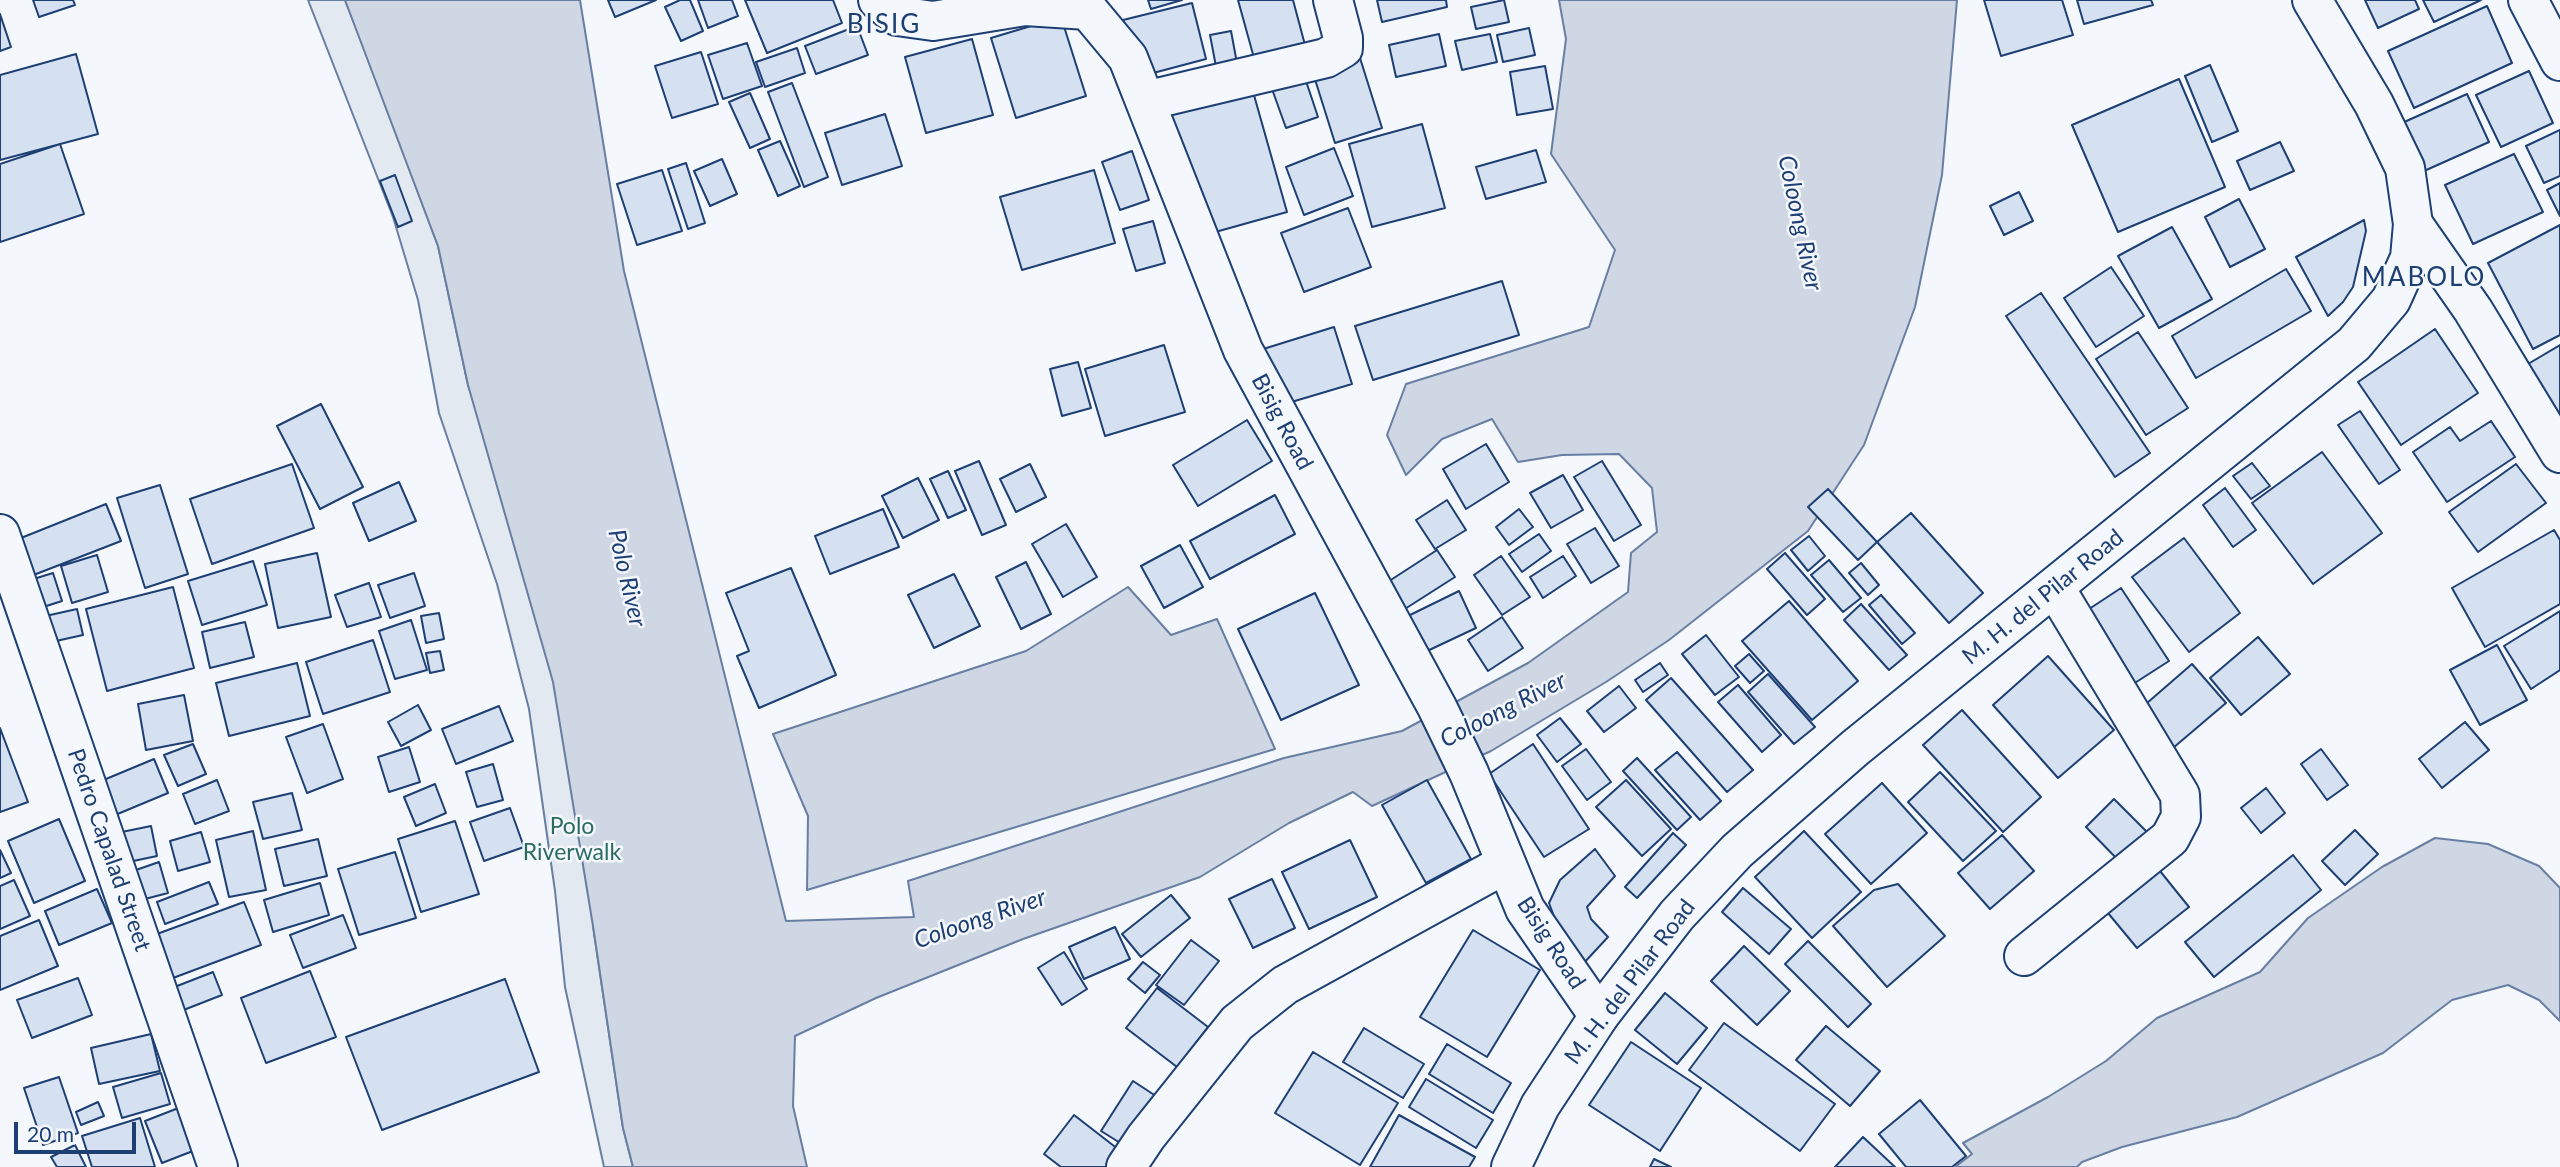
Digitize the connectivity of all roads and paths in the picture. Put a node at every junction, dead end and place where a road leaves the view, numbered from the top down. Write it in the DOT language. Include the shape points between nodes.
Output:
graph roads {
  1 [pos="878,0"];
  2 [pos="1333,0"];
  3 [pos="2312,0"];
  4 [pos="2528,0"];
  5 [pos="2560,61"];
  6 [pos="1145,101"];
  7 [pos="2413,224"];
  8 [pos="2560,453"];
  9 [pos="0,534"];
  10 [pos="2055,588"];
  11 [pos="1505,864"];
  12 [pos="2024,956"];
  13 [pos="1599,1016"];
  14 [pos="218,1167"];
  15 [pos="1126,1167"];
  16 [pos="1511,1167"];
  1 -- 6 [label="street, Bisig Road" via="897,16 933,21 1025,6 1088,10 1128,58"];
  2 -- 6 [label="street" via="1343,48 1326,58"];
  3 -- 7 [label="street, M. H. del Pilar Road" via="2374,104 2405,168"];
  4 -- 5 [label="street"];
  6 -- 11 [label="street, Bisig Road" via="1243,350 1437,707"];
  7 -- 8 [label="street" via="2473,310"];
  7 -- 10 [label="street, M. H. del Pilar Road" via="2410,258 2391,300 2354,344"];
  9 -- 14 [label="street, Pedro Capalad Street"];
  10 -- 12 [label="street" via="2180,795 2181,817 2170,838"];
  10 -- 13 [label="street, M. H. del Pilar Road" via="1855,748 1737,851 1677,915"];
  11 -- 13 [label="street, Bisig Road" via="1525,909"];
  11 -- 15 [label="street" via="1285,985 1237,1023"];
  13 -- 16 [label="street, M. H. del Pilar Road" via="1540,1106"];
}
